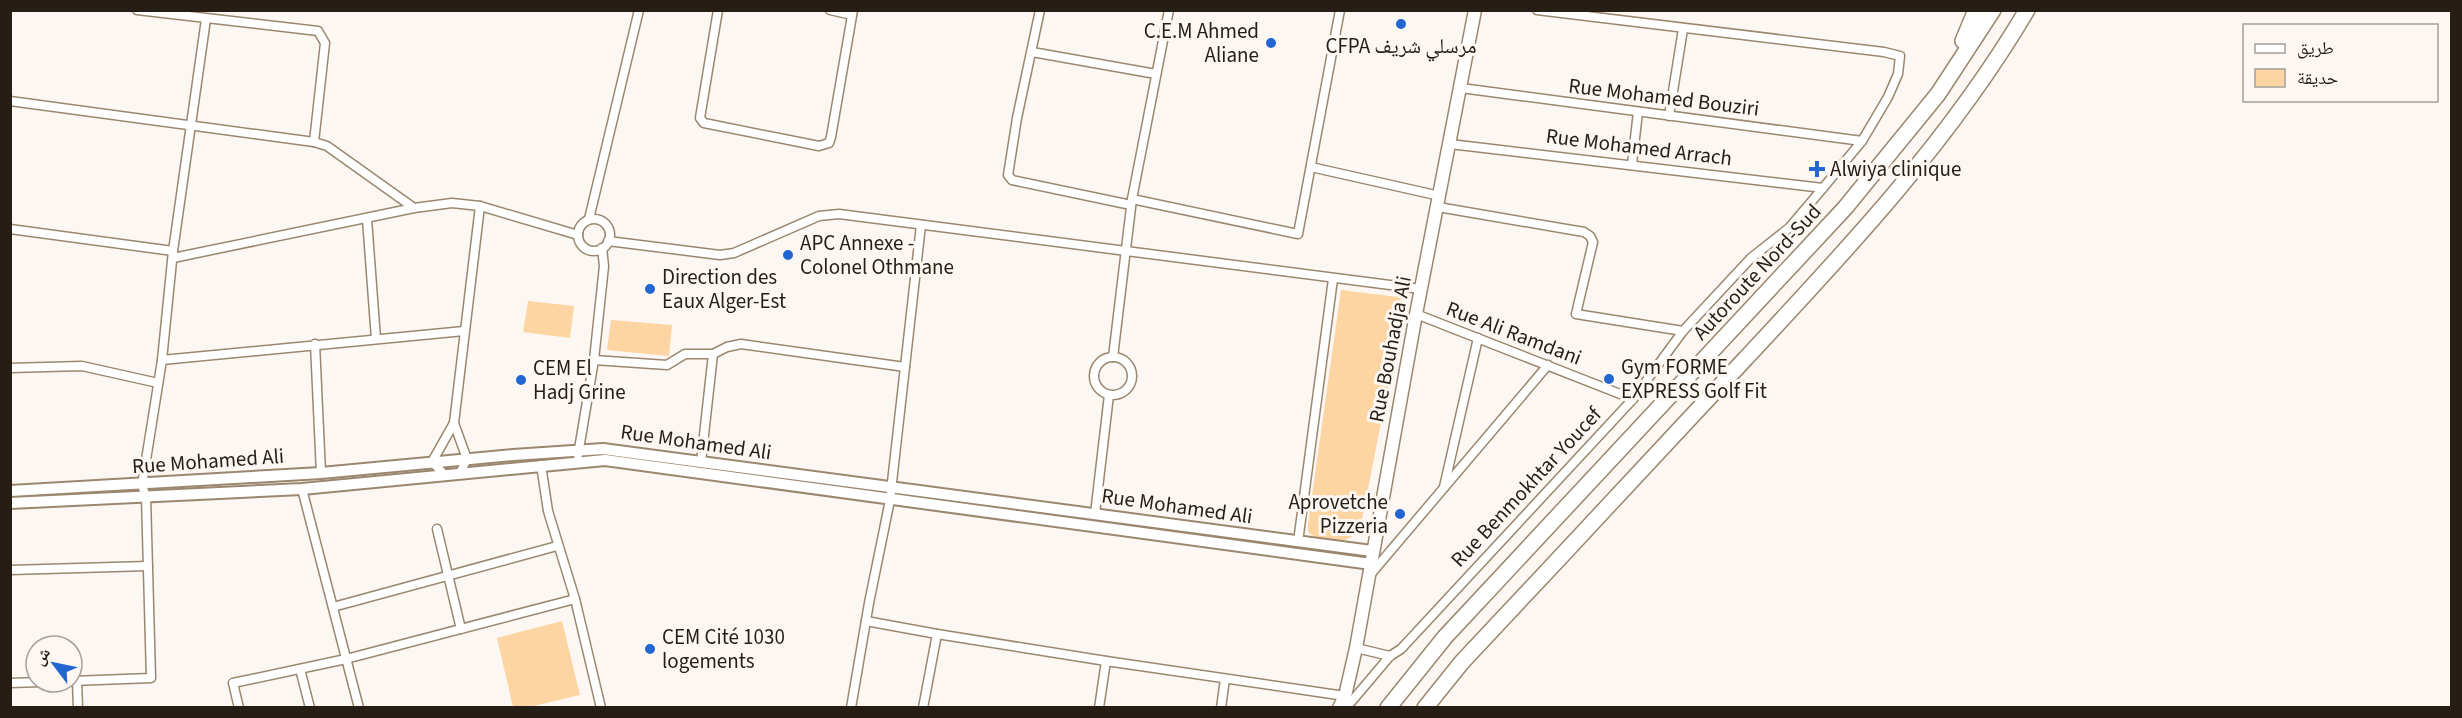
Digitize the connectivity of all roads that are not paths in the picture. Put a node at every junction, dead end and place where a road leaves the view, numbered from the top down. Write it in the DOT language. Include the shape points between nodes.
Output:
graph roads {
  1 [pos="137,10"];
  2 [pos="639,10"];
  3 [pos="718,10"];
  4 [pos="831,10"];
  5 [pos="1040,10"];
  6 [pos="1169,10"];
  7 [pos="1340,10"];
  8 [pos="1475,10"];
  9 [pos="1537,10"];
  10 [pos="1976,10"];
  11 [pos="1992,10"];
  12 [pos="2027,10"];
  13 [pos="2034,10"];
  14 [pos="853,13"];
  15 [pos="206,18"];
  16 [pos="1683,29"];
  17 [pos="2009,41"];
  18 [pos="1032,51"];
  19 [pos="1156,74"];
  20 [pos="1461,88"];
  21 [pos="1938,94"];
  22 [pos="10,101"];
  23 [pos="1638,112"];
  24 [pos="1669,116"];
  25 [pos="191,126"];
  26 [pos="1862,141"];
  27 [pos="314,142"];
  28 [pos="1450,144"];
  29 [pos="1632,164"];
  30 [pos="1311,167"];
  31 [pos="1823,188"];
  32 [pos="1132,202"];
  33 [pos="1439,202"];
  34 [pos="480,206"];
  35 [pos="414,208"];
  36 [pos="367,219"];
  37 [pos="589,219"];
  38 [pos="921,225"];
  39 [pos="10,229"];
  40 [pos="578,235"];
  41 [pos="605,245"];
  42 [pos="1124,252"];
  43 [pos="173,254"];
  44 [pos="1333,279"];
  45 [pos="1421,289"];
  46 [pos="1416,314"];
  47 [pos="464,331"];
  48 [pos="1683,332"];
  49 [pos="1478,338"];
  50 [pos="376,339"];
  51 [pos="315,344"];
  52 [pos="713,354"];
  53 [pos="1113,357"];
  54 [pos="162,360"];
  55 [pos="594,360"];
  56 [pos="1548,366"];
  57 [pos="905,367"];
  58 [pos="10,368"];
  59 [pos="158,383"];
  60 [pos="1109,395"];
  61 [pos="1633,399"];
  62 [pos="454,423"];
  63 [pos="579,449"];
  64 [pos="467,459"];
  65 [pos="432,462"];
  66 [pos="577,462"];
  67 [pos="701,462"];
  68 [pos="541,465"];
  69 [pos="321,473"];
  70 [pos="460,473"];
  71 [pos="445,475"];
  72 [pos="142,485"];
  73 [pos="892,488"];
  74 [pos="1443,488"];
  75 [pos="302,489"];
  76 [pos="10,491"];
  77 [pos="146,497"];
  78 [pos="890,500"];
  79 [pos="10,503"];
  80 [pos="1095,514"];
  81 [pos="437,529"];
  82 [pos="1298,543"];
  83 [pos="557,546"];
  84 [pos="1372,551"];
  85 [pos="1371,564"];
  86 [pos="148,566"];
  87 [pos="10,570"];
  88 [pos="448,574"];
  89 [pos="1367,578"];
  90 [pos="575,599"];
  91 [pos="333,607"];
  92 [pos="866,621"];
  93 [pos="461,629"];
  94 [pos="937,634"];
  95 [pos="1356,648"];
  96 [pos="1390,656"];
  97 [pos="346,659"];
  98 [pos="1106,661"];
  99 [pos="300,669"];
  100 [pos="1225,679"];
  101 [pos="84,681"];
  102 [pos="1343,704"];
  103 [pos="238,708"];
  104 [pos="310,708"];
  105 [pos="359,708"];
  106 [pos="601,708"];
  107 [pos="851,708"];
  108 [pos="923,708"];
  109 [pos="1098,708"];
  110 [pos="1221,708"];
  111 [pos="1388,708"];
  112 [pos="1425,708"];
  1 -- 15 [label="street"];
  2 -- 37 [label="street"];
  3 -- 14 [label="street" via="700,118 704,123 819,146 831,137"];
  4 -- 14 [label="street"];
  5 -- 18 [label="street"];
  6 -- 19 [label="street"];
  7 -- 30 [label="street"];
  8 -- 20 [label="main road, Rue Bouhadja Ali"];
  9 -- 16 [label="street"];
  10 -- 21 [label="highway"];
  11 -- 21 [label="highway, Autoroute Nord-Sud"];
  12 -- 17 [label="highway"];
  13 -- 17 [label="highway"];
  15 -- 25 [label="street"];
  15 -- 27 [label="street" via="318,31 323,36"];
  16 -- 24 [label="street"];
  16 -- 26 [label="street, Rue Benmokhtar Youcef" via="1900,56 1898,74 1888,97"];
  17 -- 112 [label="highway" via="1875,218 1462,662"];
  18 -- 19 [label="street"];
  18 -- 32 [label="street" via="1008,175 1012,180"];
  19 -- 32 [label="street"];
  20 -- 23 [label="street, Rue Mohamed Bouziri"];
  20 -- 28 [label="main road, Rue Bouhadja Ali"];
  21 -- 111 [label="highway, Autoroute Nord-Sud" via="1845,208 1445,637"];
  22 -- 25 [label="street"];
  23 -- 24 [label="street, Rue Mohamed Bouziri"];
  23 -- 29 [label="street"];
  24 -- 26 [label="street, Rue Mohamed Bouziri"];
  25 -- 27 [label="street"];
  25 -- 43 [label="street"];
  26 -- 31 [label="street, Rue Benmokhtar Youcef"];
  27 -- 35 [label="street" via="327,146"];
  28 -- 29 [label="street, Rue Mohamed Arrach"];
  28 -- 33 [label="main road, Rue Bouhadja Ali"];
  29 -- 31 [label="street, Rue Mohamed Arrach"];
  30 -- 32 [label="street" via="1298,234"];
  30 -- 33 [label="street"];
  31 -- 48 [label="street, Rue Benmokhtar Youcef" via="1789,228 1751,258"];
  32 -- 42 [label="street"];
  33 -- 45 [label="main road, Rue Bouhadja Ali"];
  33 -- 48 [label="street" via="1584,232 1593,242 1576,314"];
  34 -- 35 [label="street" via="452,203"];
  34 -- 40 [label="street"];
  34 -- 47 [label="street"];
  35 -- 36 [label="street"];
  36 -- 43 [label="street"];
  36 -- 50 [label="street"];
  37 -- 40 [label="street" via="581,225"];
  37 -- 41 [label="street" via="606,224 609,230"];
  38 -- 41 [label="street" via="829,213 734,253"];
  38 -- 42 [label="street"];
  38 -- 57 [label="street"];
  39 -- 43 [label="street"];
  40 -- 41 [label="street" via="582,245 591,250"];
  41 -- 55 [label="street"];
  42 -- 44 [label="street"];
  42 -- 53 [label="street"];
  43 -- 54 [label="street"];
  44 -- 45 [label="street"];
  44 -- 82 [label="street"];
  45 -- 46 [label="main road, Rue Bouhadja Ali"];
  46 -- 49 [label="street, Rue Ali Ramdani"];
  46 -- 84 [label="main road, Rue Bouhadja Ali"];
  47 -- 50 [label="street"];
  47 -- 62 [label="street"];
  48 -- 61 [label="street, Rue Benmokhtar Youcef"];
  49 -- 56 [label="street, Rue Ali Ramdani"];
  49 -- 74 [label="street"];
  50 -- 51 [label="street"];
  51 -- 54 [label="street"];
  51 -- 69 [label="street"];
  52 -- 55 [label="street" via="685,354 667,365"];
  52 -- 57 [label="street" via="741,344"];
  52 -- 67 [label="street"];
  53 -- 60 [label="street" via="1099,362 1094,373 1099,389"];
  53 -- 60 [label="street" via="1125,361 1132,379 1122,393"];
  54 -- 59 [label="street"];
  55 -- 63 [label="street"];
  56 -- 61 [label="street, Rue Ali Ramdani"];
  56 -- 74 [label="street"];
  57 -- 73 [label="street"];
  58 -- 59 [label="street" via="82,366"];
  59 -- 72 [label="street"];
  60 -- 80 [label="street"];
  61 -- 96 [label="street, Rue Benmokhtar Youcef" via="1401,649"];
  62 -- 64 [label="street"];
  62 -- 65 [label="street"];
  63 -- 64 [label="street, Rue Mohamed Ali"];
  63 -- 66 [label="street"];
  63 -- 67 [label="street, Rue Mohamed Ali"];
  64 -- 65 [label="street, Rue Mohamed Ali"];
  64 -- 70 [label="street"];
  65 -- 69 [label="street, Rue Mohamed Ali"];
  65 -- 71 [label="street"];
  66 -- 68 [label="street"];
  66 -- 78 [label="street" via="605,460"];
  67 -- 73 [label="street, Rue Mohamed Ali"];
  68 -- 70 [label="street"];
  68 -- 83 [label="street"];
  69 -- 72 [label="street, Rue Mohamed Ali"];
  70 -- 71 [label="street"];
  71 -- 75 [label="street"];
  72 -- 76 [label="street, Rue Mohamed Ali"];
  72 -- 77 [label="street"];
  73 -- 78 [label="street"];
  73 -- 80 [label="street, Rue Mohamed Ali"];
  74 -- 89 [label="street"];
  75 -- 77 [label="street"];
  75 -- 91 [label="street"];
  77 -- 79 [label="street"];
  77 -- 86 [label="street"];
  78 -- 85 [label="street"];
  78 -- 92 [label="street"];
  80 -- 82 [label="street, Rue Mohamed Ali"];
  81 -- 88 [label="street"];
  82 -- 84 [label="street, Rue Mohamed Ali"];
  83 -- 88 [label="street"];
  83 -- 90 [label="street"];
  84 -- 85 [label="main road, Rue Bouhadja Ali"];
  85 -- 89 [label="main road, Rue Bouhadja Ali"];
  86 -- 87 [label="street"];
  86 -- 101 [label="street" via="151,678"];
  88 -- 91 [label="street"];
  88 -- 93 [label="street"];
  89 -- 95 [label="main road, Rue Bouhadja Ali"];
  90 -- 93 [label="street"];
  90 -- 106 [label="street"];
  91 -- 97 [label="street"];
  92 -- 94 [label="street"];
  92 -- 107 [label="street"];
  93 -- 97 [label="street"];
  94 -- 98 [label="street"];
  94 -- 108 [label="street"];
  95 -- 96 [label="street"];
  95 -- 102 [label="main road, Rue Bouhadja Ali"];
  96 -- 102 [label="street, Rue Benmokhtar Youcef"];
  97 -- 99 [label="street"];
  97 -- 105 [label="street"];
  98 -- 100 [label="street"];
  98 -- 109 [label="street"];
  99 -- 103 [label="street" via="233,683"];
  99 -- 104 [label="street"];
  100 -- 102 [label="street"];
  100 -- 110 [label="street"];
}
